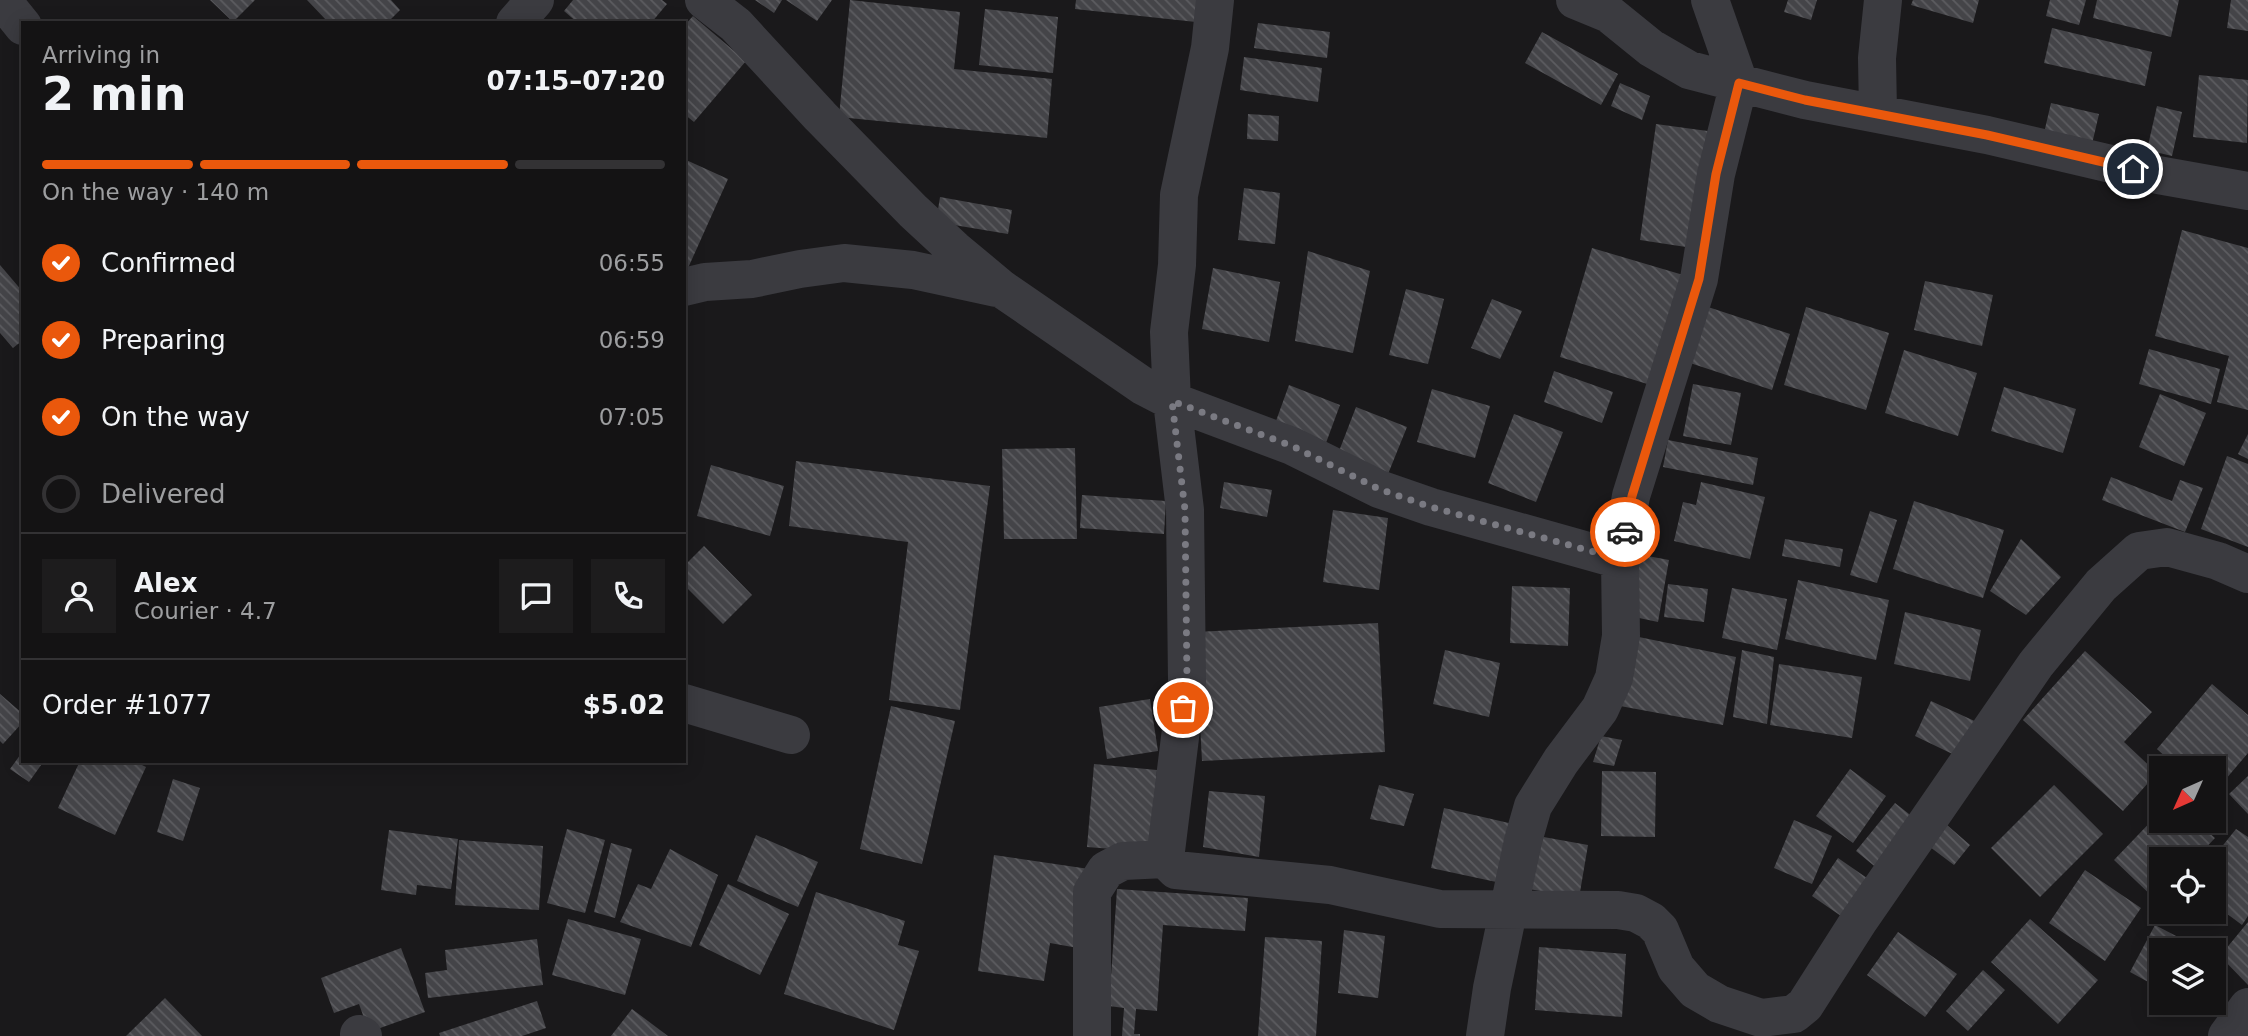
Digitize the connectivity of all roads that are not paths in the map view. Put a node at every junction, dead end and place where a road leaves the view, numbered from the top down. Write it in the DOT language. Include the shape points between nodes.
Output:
graph roads {
  1 [pos="2,0"];
  2 [pos="535,0"];
  3 [pos="704,0"];
  4 [pos="1215,0"];
  5 [pos="1575,0"];
  6 [pos="1710,0"];
  7 [pos="1883,0"];
  8 [pos="517,21"];
  9 [pos="21,24"];
  10 [pos="1739,83"];
  11 [pos="1878,113"];
  12 [pos="2248,191"];
  13 [pos="686,287"];
  14 [pos="1002,289"];
  15 [pos="1172,401"];
  16 [pos="1620,559"];
  17 [pos="2248,574"];
  18 [pos="686,704"];
  19 [pos="791,735"];
  20 [pos="1165,859"];
  21 [pos="1509,910"];
  22 [pos="2248,1007"];
  23 [pos="1092,1036"];
  24 [pos="1485,1036"];
  25 [pos="2227,1036"];
  1 -- 9 [label="street"];
  2 -- 8 [label="street"];
  3 -- 14 [label="street" via="736,25 913,211"];
  4 -- 15 [label="street" via="1210,48 1179,195 1169,332"];
  5 -- 10 [label="street" via="1609,14 1651,48 1689,70"];
  6 -- 10 [label="street"];
  7 -- 11 [label="street"];
  10 -- 11 [label="street"];
  10 -- 16 [label="street" via="1716,174 1699,279 1632,496"];
  11 -- 12 [label="street"];
  13 -- 14 [label="street" via="844,263 913,270"];
  14 -- 15 [label="street"];
  15 -- 16 [label="street" via="1292,446 1379,489"];
  15 -- 20 [label="street" via="1185,510 1187,681"];
  16 -- 21 [label="street" via="1621,636 1614,678 1600,709 1533,806"];
  17 -- 21 [label="street" via="2167,547 2139,551 2101,585 2036,664 1805,1005 1794,1014 1761,1018 1718,1004 1695,990 1676,968 1660,930 1636,913"];
  18 -- 19 [label="street"];
  20 -- 21 [label="street" via="1176,870 1330,885 1440,909"];
  20 -- 23 [label="street" via="1123,861 1106,870 1092,892"];
  21 -- 24 [label="street"];
  22 -- 25 [label="street"];
}
